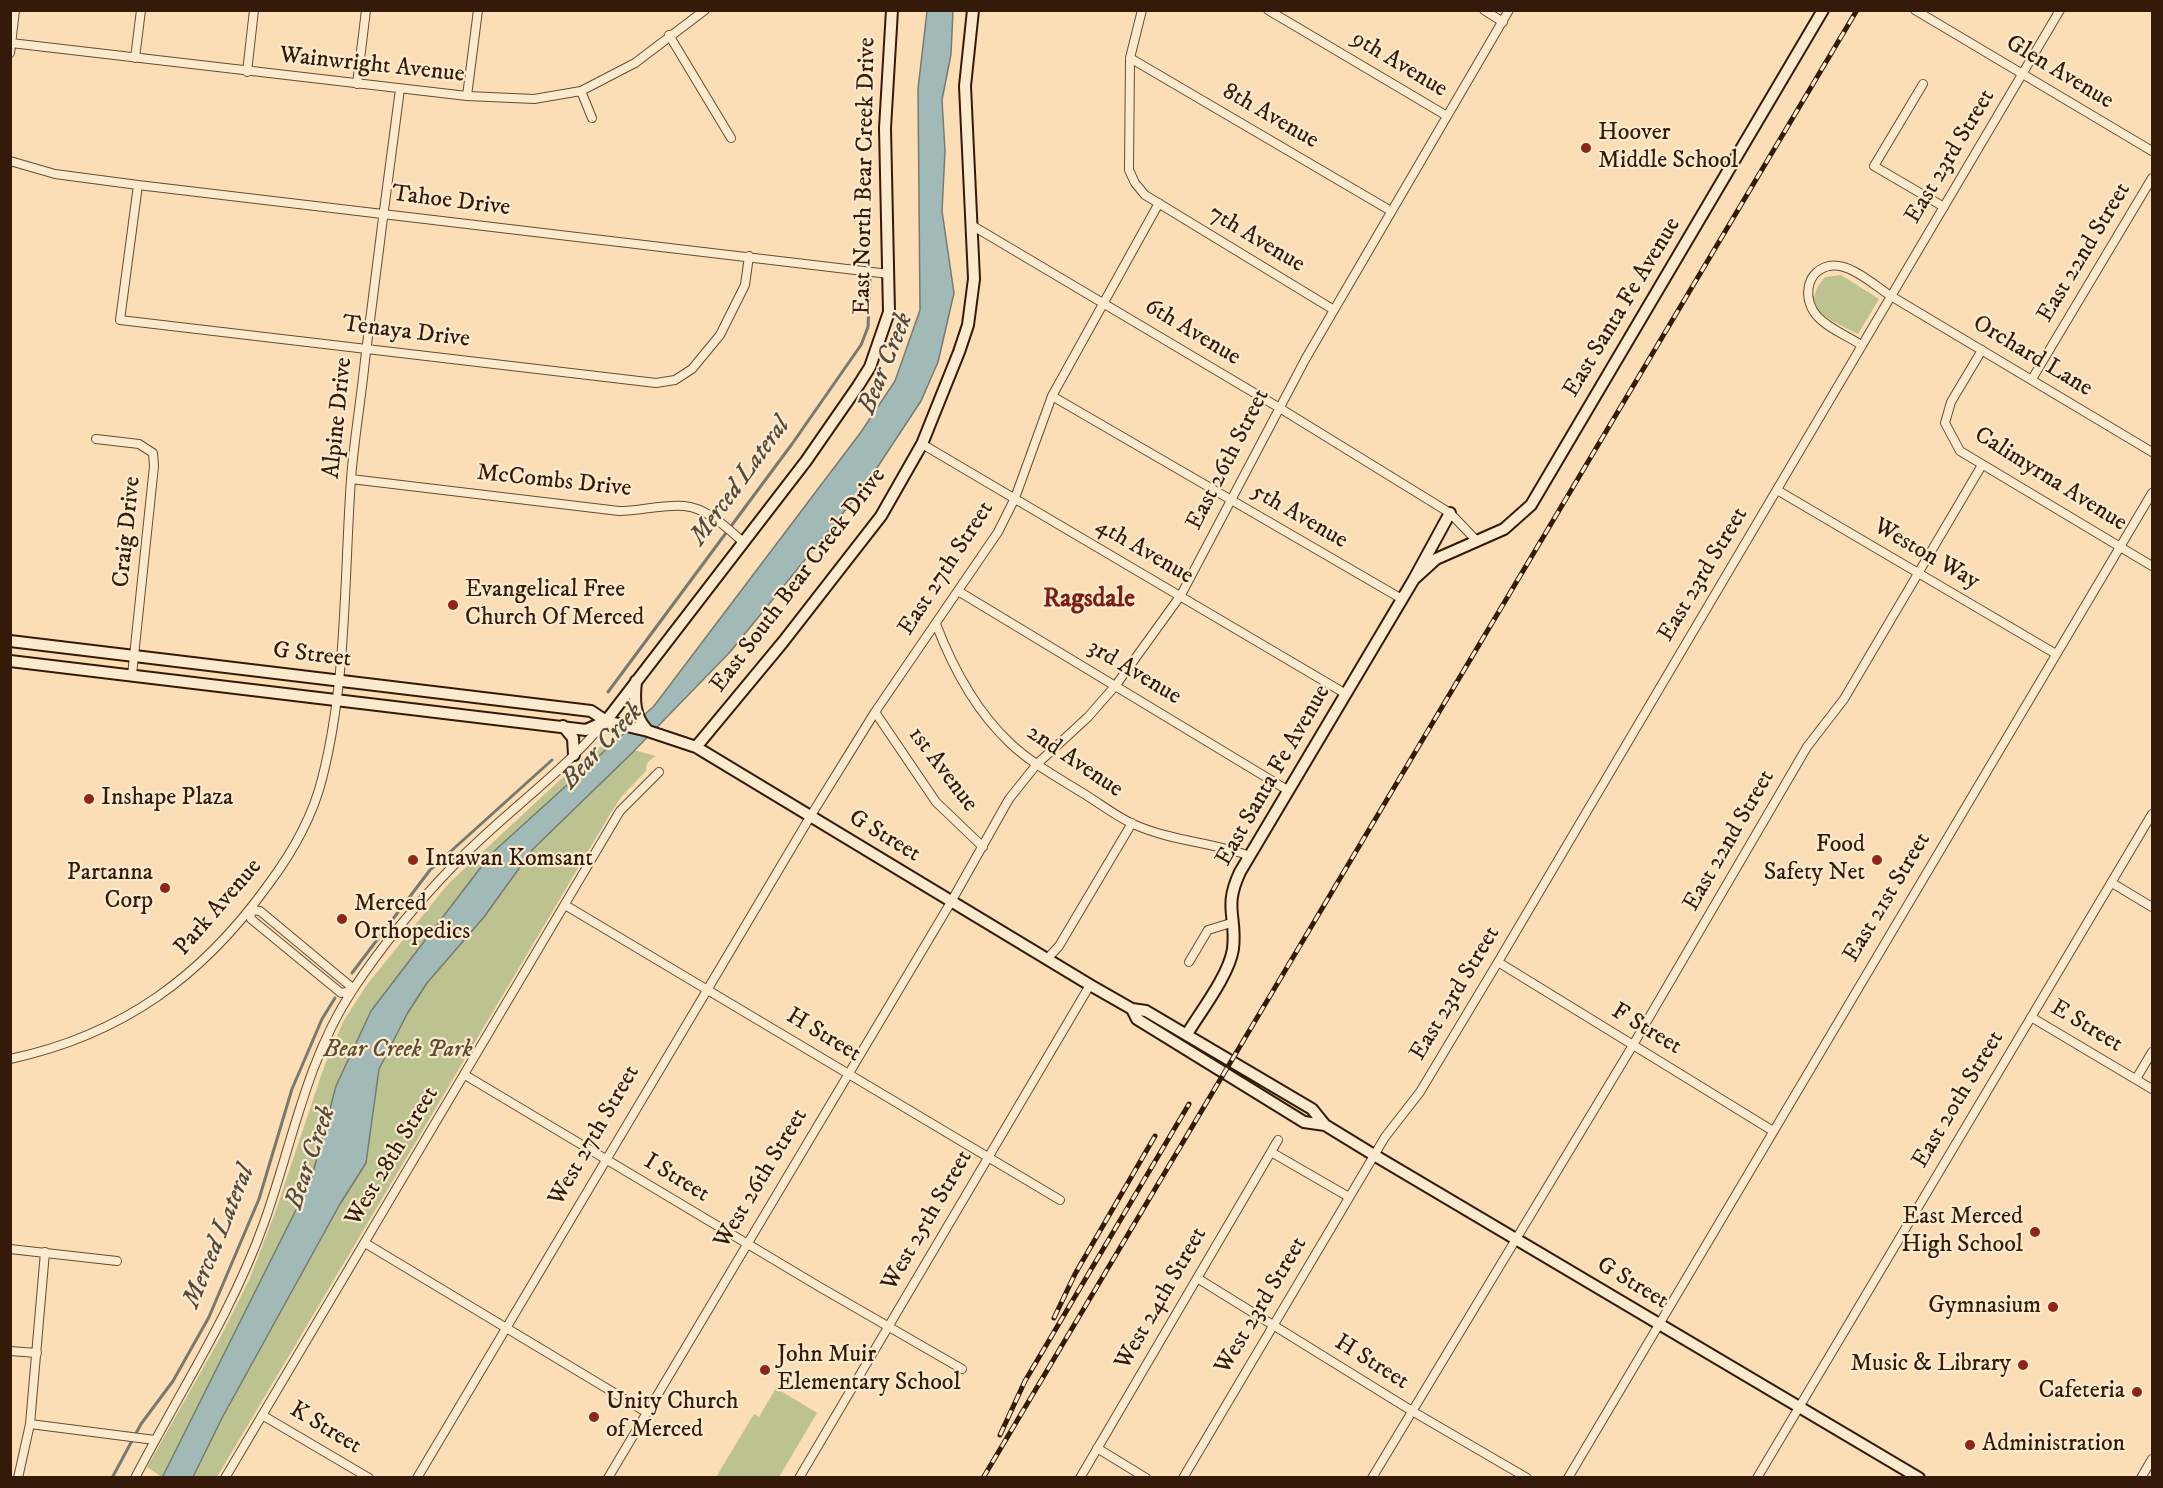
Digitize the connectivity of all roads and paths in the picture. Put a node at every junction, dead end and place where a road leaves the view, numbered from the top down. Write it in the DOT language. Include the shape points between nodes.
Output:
graph roads {
  1 [pos="15,10"];
  2 [pos="141,10"];
  3 [pos="254,10"];
  4 [pos="366,10"];
  5 [pos="478,10"];
  6 [pos="705,10"];
  7 [pos="892,10"];
  8 [pos="974,10"];
  9 [pos="1142,10"];
  10 [pos="1268,10"];
  11 [pos="1484,10"];
  12 [pos="1509,10"];
  13 [pos="1823,10"];
  14 [pos="1915,10"];
  15 [pos="2060,10"];
  16 [pos="1503,22"];
  17 [pos="669,35"];
  18 [pos="11,43"];
  19 [pos="10,53"];
  20 [pos="135,58"];
  21 [pos="1130,58"];
  22 [pos="247,72"];
  23 [pos="2022,74"];
  24 [pos="357,84"];
  25 [pos="1923,84"];
  26 [pos="400,89"];
  27 [pos="580,91"];
  28 [pos="467,96"];
  29 [pos="1447,116"];
  30 [pos="592,118"];
  31 [pos="731,138"];
  32 [pos="2152,151"];
  33 [pos="10,161"];
  34 [pos="2152,178"];
  35 [pos="138,185"];
  36 [pos="1159,203"];
  37 [pos="1944,207"];
  38 [pos="1391,211"];
  39 [pos="384,213"];
  40 [pos="973,226"];
  41 [pos="749,256"];
  42 [pos="889,274"];
  43 [pos="1891,296"];
  44 [pos="1102,303"];
  45 [pos="1334,310"];
  46 [pos="1862,345"];
  47 [pos="367,348"];
  48 [pos="1982,350"];
  49 [pos="2032,379"];
  50 [pos="1052,396"];
  51 [pos="1278,407"];
  52 [pos="96,439"];
  53 [pos="922,444"];
  54 [pos="2152,452"];
  55 [pos="1982,465"];
  56 [pos="351,479"];
  57 [pos="1777,490"];
  58 [pos="2152,493"];
  59 [pos="1015,498"];
  60 [pos="1231,499"];
  61 [pos="1450,513"];
  62 [pos="739,539"];
  63 [pos="1475,539"];
  64 [pos="2120,547"];
  65 [pos="2152,566"];
  66 [pos="1919,574"];
  67 [pos="1414,579"];
  68 [pos="958,591"];
  69 [pos="1180,596"];
  70 [pos="1402,599"];
  71 [pos="936,624"];
  72 [pos="10,641"];
  73 [pos="2056,654"];
  74 [pos="134,656"];
  75 [pos="10,661"];
  76 [pos="132,675"];
  77 [pos="338,680"];
  78 [pos="636,681"];
  79 [pos="1116,685"];
  80 [pos="1346,694"];
  81 [pos="335,699"];
  82 [pos="875,712"];
  83 [pos="606,721"];
  84 [pos="562,726"];
  85 [pos="648,731"];
  86 [pos="696,747"];
  87 [pos="574,755"];
  88 [pos="1037,764"];
  89 [pos="659,772"];
  90 [pos="1289,790"];
  91 [pos="2152,814"];
  92 [pos="810,817"];
  93 [pos="1132,824"];
  94 [pos="982,847"];
  95 [pos="1250,856"];
  96 [pos="2112,883"];
  97 [pos="951,902"];
  98 [pos="565,905"];
  99 [pos="2152,907"];
  100 [pos="250,910"];
  101 [pos="1231,923"];
  102 [pos="315,956"];
  103 [pos="1047,959"];
  104 [pos="1189,962"];
  105 [pos="1498,962"];
  106 [pos="308,966"];
  107 [pos="335,972"];
  108 [pos="327,982"];
  109 [pos="1090,985"];
  110 [pos="706,988"];
  111 [pos="352,991"];
  112 [pos="1132,1009"];
  113 [pos="2031,1017"];
  114 [pos="1187,1034"];
  115 [pos="1633,1045"];
  116 [pos="2152,1052"];
  117 [pos="10,1059"];
  118 [pos="848,1073"];
  119 [pos="465,1075"];
  120 [pos="2136,1079"];
  121 [pos="2152,1089"];
  122 [pos="1325,1125"];
  123 [pos="1773,1131"];
  124 [pos="1278,1140"];
  125 [pos="1271,1152"];
  126 [pos="1374,1155"];
  127 [pos="989,1157"];
  128 [pos="604,1159"];
  129 [pos="1349,1197"];
  130 [pos="1060,1200"];
  131 [pos="1516,1239"];
  132 [pos="364,1243"];
  133 [pos="747,1243"];
  134 [pos="10,1249"];
  135 [pos="45,1252"];
  136 [pos="117,1261"];
  137 [pos="1197,1278"];
  138 [pos="1658,1323"];
  139 [pos="1273,1326"];
  140 [pos="889,1327"];
  141 [pos="506,1328"];
  142 [pos="10,1351"];
  143 [pos="37,1353"];
  144 [pos="962,1369"];
  145 [pos="1799,1407"];
  146 [pos="1412,1411"];
  147 [pos="646,1412"];
  148 [pos="262,1414"];
  149 [pos="30,1424"];
  150 [pos="151,1439"];
  151 [pos="1097,1448"];
  152 [pos="2152,1459"];
  153 [pos="18,1478"];
  154 [pos="135,1478"];
  155 [pos="225,1478"];
  156 [pos="369,1478"];
  157 [pos="417,1478"];
  158 [pos="608,1478"];
  159 [pos="799,1478"];
  160 [pos="1080,1478"];
  161 [pos="1146,1478"];
  162 [pos="1183,1478"];
  163 [pos="1372,1478"];
  164 [pos="1527,1478"];
  165 [pos="1568,1478"];
  166 [pos="1757,1478"];
  167 [pos="1919,1478"];
  168 [pos="2141,1478"];
  1 -- 18 [label="street"];
  2 -- 20 [label="street"];
  3 -- 22 [label="street"];
  4 -- 24 [label="street"];
  5 -- 28 [label="street"];
  6 -- 17 [label="street, Wainwright Avenue"];
  7 -- 42 [label="main road, East North Bear Creek Drive" via="885,128"];
  8 -- 40 [label="main road, East South Bear Creek Drive" via="965,86"];
  9 -- 21 [label="street, 7th Avenue"];
  10 -- 29 [label="street, 9th Avenue"];
  11 -- 16 [label="street"];
  12 -- 16 [label="street, East 26th Street"];
  13 -- 63 [label="main road, East Santa Fe Avenue" via="1531,505 1504,529"];
  14 -- 23 [label="street, Glen Avenue"];
  15 -- 23 [label="street, East 23rd Street"];
  16 -- 29 [label="street, East 26th Street"];
  17 -- 27 [label="street, Wainwright Avenue" via="635,63"];
  17 -- 31 [label="street"];
  18 -- 19 [label="street"];
  18 -- 20 [label="street, Wainwright Avenue"];
  20 -- 22 [label="street, Wainwright Avenue"];
  21 -- 36 [label="street, 7th Avenue" via="1129,170 1140,189"];
  21 -- 38 [label="street, 8th Avenue"];
  22 -- 24 [label="street, Wainwright Avenue"];
  23 -- 32 [label="street, Glen Avenue"];
  23 -- 37 [label="street, East 23rd Street"];
  24 -- 26 [label="street, Wainwright Avenue"];
  25 -- 37 [label="street" via="1874,166"];
  26 -- 28 [label="street, Wainwright Avenue"];
  26 -- 39 [label="street, Alpine Drive"];
  27 -- 28 [label="street, Wainwright Avenue" via="534,99"];
  27 -- 30 [label="street"];
  29 -- 38 [label="street, East 26th Street"];
  33 -- 35 [label="street, Tahoe Drive" via="55,174"];
  34 -- 49 [label="street, East 22nd Street"];
  35 -- 39 [label="street, Tahoe Drive"];
  35 -- 47 [label="street, Tenaya Drive" via="120,320"];
  36 -- 44 [label="street, East 27th Street"];
  36 -- 45 [label="street, 7th Avenue"];
  37 -- 43 [label="street, East 23rd Street"];
  38 -- 45 [label="street, East 26th Street"];
  39 -- 41 [label="street, Tahoe Drive"];
  39 -- 47 [label="street, Alpine Drive"];
  40 -- 44 [label="street, 6th Avenue"];
  40 -- 53 [label="main road, East South Bear Creek Drive" via="975,270 968,325"];
  41 -- 42 [label="street, Tahoe Drive"];
  41 -- 47 [label="street, Tenaya Drive" via="745,285 729,322 692,369 675,380 656,383"];
  42 -- 62 [label="main road, East North Bear Creek Drive" via="889,312 870,367 806,461"];
  43 -- 46 [label="street, East 23rd Street"];
  43 -- 46 [label="street, Orchard Lane" via="1851,270 1830,266 1814,275 1806,292 1808,304 1819,319"];
  43 -- 48 [label="street, Orchard Lane"];
  44 -- 50 [label="street, East 27th Street"];
  44 -- 51 [label="street, 6th Avenue"];
  45 -- 51 [label="street, East 26th Street"];
  46 -- 57 [label="street, East 23rd Street"];
  47 -- 56 [label="street, Alpine Drive"];
  48 -- 49 [label="street, Orchard Lane"];
  48 -- 55 [label="street, Calimyrna Avenue" via="1951,402 1945,423 1960,451"];
  49 -- 54 [label="street, Orchard Lane"];
  50 -- 59 [label="street, East 27th Street"];
  50 -- 60 [label="street, 5th Avenue"];
  51 -- 60 [label="street, East 26th Street"];
  51 -- 61 [label="street, 6th Avenue"];
  52 -- 74 [label="street, Craig Drive" via="139,444 153,453"];
  53 -- 59 [label="street, 4th Avenue"];
  53 -- 86 [label="main road, East South Bear Creek Drive" via="881,516"];
  55 -- 64 [label="street, Calimyrna Avenue"];
  55 -- 66 [label="street, East 22nd Street"];
  56 -- 62 [label="street, McCombs Drive" via="619,511 684,506 711,516"];
  56 -- 77 [label="street, Alpine Drive"];
  57 -- 66 [label="street, Weston Way"];
  57 -- 105 [label="street, East 23rd Street"];
  58 -- 64 [label="street, East 21st Street"];
  59 -- 68 [label="street, East 27th Street" via="998,532"];
  59 -- 69 [label="street, 4th Avenue"];
  60 -- 69 [label="street, East 26th Street"];
  60 -- 70 [label="street, 5th Avenue"];
  61 -- 63 [label="street, 6th Avenue"];
  61 -- 67 [label="main road, East Santa Fe Avenue"];
  62 -- 78 [label="main road, East North Bear Creek Drive"];
  63 -- 67 [label="main road, East Santa Fe Avenue" via="1436,559"];
  64 -- 65 [label="street, Calimyrna Avenue"];
  64 -- 73 [label="street, East 21st Street"];
  66 -- 73 [label="street, Weston Way"];
  66 -- 115 [label="street, East 22nd Street" via="1844,699 1808,747"];
  67 -- 70 [label="main road, East Santa Fe Avenue"];
  68 -- 71 [label="street, East 27th Street"];
  68 -- 79 [label="street, 3rd Avenue"];
  69 -- 79 [label="street, East 26th Street"];
  69 -- 80 [label="street, 4th Avenue"];
  70 -- 80 [label="main road, East Santa Fe Avenue"];
  71 -- 82 [label="street, East 27th Street"];
  71 -- 88 [label="street, 2nd Avenue" via="957,670 989,719 1009,743"];
  72 -- 74 [label="main road, G Street"];
  73 -- 123 [label="street, East 21st Street"];
  74 -- 76 [label="street, Craig Drive"];
  74 -- 77 [label="main road, G Street"];
  75 -- 76 [label="main road, G Street"];
  76 -- 81 [label="main road, G Street"];
  77 -- 81 [label="street, Park Avenue"];
  77 -- 83 [label="main road, G Street" via="591,711"];
  78 -- 83 [label="main road, East North Bear Creek Drive"];
  78 -- 85 [label="main road" via="635,707"];
  79 -- 88 [label="street, East 26th Street"];
  79 -- 90 [label="street, 3rd Avenue"];
  80 -- 90 [label="main road, East Santa Fe Avenue"];
  81 -- 84 [label="main road, G Street"];
  81 -- 100 [label="street, Park Avenue" via="322,782 308,821 294,850"];
  82 -- 92 [label="street, East 27th Street"];
  82 -- 94 [label="street, 1st Avenue" via="936,802"];
  83 -- 84 [label="main road, G Street" via="586,730"];
  83 -- 85 [label="main road, G Street"];
  83 -- 87 [label="street"];
  84 -- 87 [label="main road" via="573,738"];
  85 -- 86 [label="main road, G Street"];
  86 -- 92 [label="main road, G Street"];
  87 -- 111 [label="street" via="455,863"];
  88 -- 93 [label="street, 2nd Avenue"];
  88 -- 94 [label="street, East 26th Street" via="1009,799"];
  89 -- 98 [label="street, West 28th Street" via="620,811"];
  90 -- 95 [label="main road, East Santa Fe Avenue"];
  91 -- 96 [label="street, East 20th Street"];
  92 -- 97 [label="main road, G Street"];
  92 -- 110 [label="street, West 27th Street"];
  93 -- 95 [label="street, 2nd Avenue"];
  93 -- 103 [label="street" via="1059,946"];
  94 -- 97 [label="street, East 26th Street"];
  95 -- 101 [label="main road, East Santa Fe Avenue" via="1233,888"];
  96 -- 99 [label="street"];
  96 -- 113 [label="street, East 20th Street"];
  97 -- 103 [label="main road, G Street"];
  97 -- 118 [label="street, West 26th Street"];
  98 -- 110 [label="street, H Street"];
  98 -- 119 [label="street, West 28th Street"];
  100 -- 102 [label="street" via="260,911"];
  100 -- 106 [label="street" via="251,919"];
  100 -- 117 [label="street, Park Avenue" via="197,967 160,996 90,1035"];
  101 -- 104 [label="street" via="1208,930"];
  101 -- 114 [label="main road, East Santa Fe Avenue" via="1233,943 1229,961"];
  102 -- 106 [label="street"];
  102 -- 107 [label="street"];
  103 -- 109 [label="main road, G Street"];
  105 -- 115 [label="street, F Street"];
  105 -- 126 [label="street, East 23rd Street" via="1420,1092"];
  106 -- 108 [label="street"];
  107 -- 108 [label="street"];
  107 -- 111 [label="street"];
  108 -- 111 [label="street" via="341,993"];
  109 -- 112 [label="main road, G Street"];
  109 -- 127 [label="street, West 25th Street"];
  110 -- 118 [label="street, H Street"];
  110 -- 128 [label="street, West 27th Street"];
  111 -- 150 [label="street" via="307,1087 253,1250 214,1334"];
  112 -- 114 [label="main road, G Street" via="1146,1011"];
  112 -- 122 [label="main road, G Street" via="1137,1019 1304,1122"];
  113 -- 120 [label="street, E Street"];
  113 -- 145 [label="street, East 20th Street"];
  114 -- 122 [label="main road, G Street" via="1312,1109"];
  115 -- 123 [label="street, F Street"];
  115 -- 131 [label="street, East 22nd Street"];
  116 -- 120 [label="street"];
  118 -- 127 [label="street, H Street"];
  118 -- 133 [label="street, West 26th Street"];
  119 -- 128 [label="street, I Street"];
  119 -- 132 [label="street, West 28th Street"];
  120 -- 121 [label="street, E Street"];
  122 -- 126 [label="main road, G Street"];
  123 -- 138 [label="street, East 21st Street"];
  124 -- 125 [label="street, West 24th Street"];
  125 -- 129 [label="street"];
  125 -- 137 [label="street, West 24th Street"];
  126 -- 129 [label="street, West 23rd Street"];
  126 -- 131 [label="main road, G Street"];
  127 -- 130 [label="street, H Street"];
  127 -- 140 [label="street, West 25th Street"];
  128 -- 133 [label="street, I Street"];
  128 -- 141 [label="street, West 27th Street"];
  129 -- 139 [label="street, West 23rd Street"];
  131 -- 138 [label="main road, G Street"];
  131 -- 146 [label="street, East 22nd Street"];
  132 -- 141 [label="street"];
  132 -- 148 [label="street, West 28th Street"];
  133 -- 140 [label="street, I Street"];
  133 -- 147 [label="street, West 26th Street"];
  134 -- 135 [label="street"];
  135 -- 136 [label="street"];
  135 -- 143 [label="street"];
  137 -- 139 [label="street, H Street"];
  137 -- 151 [label="street, West 24th Street"];
  138 -- 145 [label="main road, G Street"];
  138 -- 165 [label="street, East 21st Street"];
  139 -- 146 [label="street, H Street"];
  139 -- 162 [label="street, West 23rd Street"];
  140 -- 144 [label="street, I Street"];
  140 -- 159 [label="street, West 25th Street"];
  141 -- 147 [label="street"];
  141 -- 157 [label="street, West 27th Street"];
  142 -- 143 [label="street"];
  143 -- 149 [label="street"];
  145 -- 166 [label="street, East 20th Street"];
  145 -- 167 [label="main road, G Street"];
  146 -- 163 [label="street, East 22nd Street"];
  146 -- 164 [label="street, H Street"];
  147 -- 158 [label="street, West 26th Street"];
  148 -- 155 [label="street, West 28th Street"];
  148 -- 156 [label="street, K Street"];
  149 -- 150 [label="street"];
  149 -- 153 [label="street"];
  150 -- 154 [label="street"];
  151 -- 160 [label="street, West 24th Street"];
  151 -- 161 [label="street"];
  152 -- 168 [label="street"];
}
